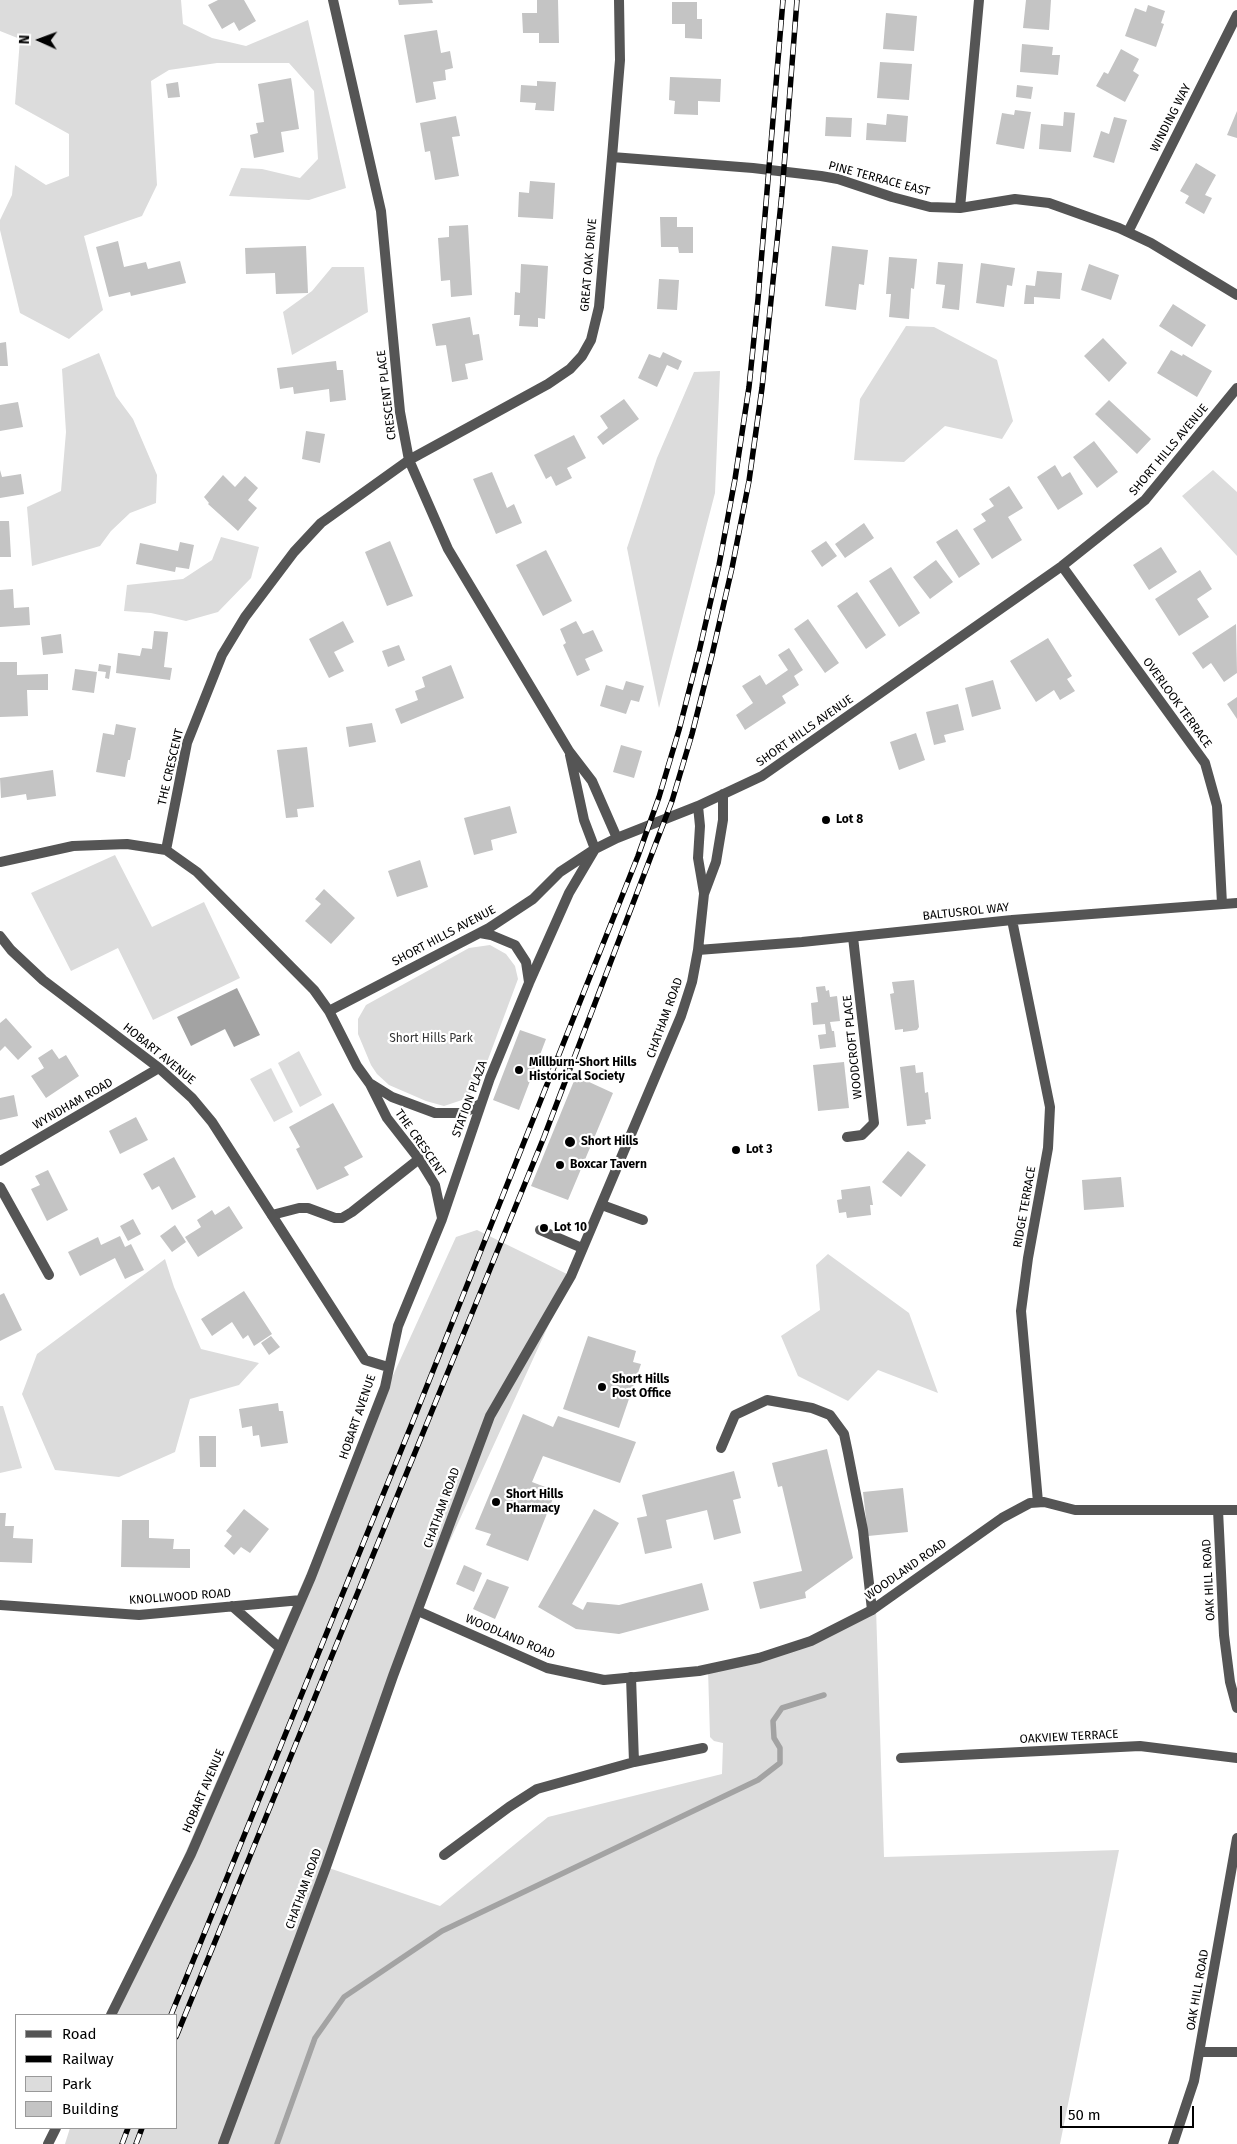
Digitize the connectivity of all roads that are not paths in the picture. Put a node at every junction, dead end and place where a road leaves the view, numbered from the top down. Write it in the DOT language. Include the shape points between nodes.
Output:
graph roads {
  1 [pos="332,0"];
  2 [pos="619,0"];
  3 [pos="979,0"];
  4 [pos="1237,15"];
  5 [pos="612,157"];
  6 [pos="960,208"];
  7 [pos="1128,232"];
  8 [pos="1237,295"];
  9 [pos="1237,388"];
  10 [pos="409,460"];
  11 [pos="1062,566"];
  12 [pos="569,751"];
  13 [pos="723,794"];
  14 [pos="698,806"];
  15 [pos="617,838"];
  16 [pos="595,849"];
  17 [pos="166,850"];
  18 [pos="0,862"];
  19 [pos="704,894"];
  20 [pos="1222,904"];
  21 [pos="1237,904"];
  22 [pos="1012,920"];
  23 [pos="480,933"];
  24 [pos="0,936"];
  25 [pos="853,937"];
  26 [pos="698,950"];
  27 [pos="529,983"];
  28 [pos="329,1011"];
  29 [pos="159,1068"];
  30 [pos="370,1084"];
  31 [pos="480,1104"];
  32 [pos="847,1137"];
  33 [pos="419,1159"];
  34 [pos="0,1161"];
  35 [pos="0,1187"];
  36 [pos="602,1205"];
  37 [pos="272,1215"];
  38 [pos="442,1219"];
  39 [pos="643,1220"];
  40 [pos="540,1230"];
  41 [pos="582,1248"];
  42 [pos="49,1274"];
  43 [pos="388,1367"];
  44 [pos="721,1448"];
  45 [pos="1038,1502"];
  46 [pos="1218,1510"];
  47 [pos="1237,1510"];
  48 [pos="301,1600"];
  49 [pos="0,1605"];
  50 [pos="232,1606"];
  51 [pos="872,1610"];
  52 [pos="418,1611"];
  53 [pos="280,1648"];
  54 [pos="631,1677"];
  55 [pos="1237,1708"];
  56 [pos="703,1748"];
  57 [pos="901,1758"];
  58 [pos="1237,1758"];
  59 [pos="634,1762"];
  60 [pos="1237,1838"];
  61 [pos="444,1855"];
  62 [pos="111,2014"];
  63 [pos="1200,2052"];
  64 [pos="1237,2052"];
  65 [pos="56,2129"];
  66 [pos="48,2144"];
  67 [pos="223,2144"];
  68 [pos="1173,2144"];
  1 -- 10 [label="street, CRESCENT PLACE" via="381,211 400,412"];
  2 -- 5 [label="street, GREAT OAK DRIVE" via="620,60"];
  3 -- 6 [label="street"];
  4 -- 7 [label="street, WINDING WAY"];
  5 -- 6 [label="street, PINE TERRACE EAST" via="821,176 930,207"];
  5 -- 10 [label="street, GREAT OAK DRIVE" via="599,307 591,340 582,356 548,384"];
  6 -- 7 [label="street, PINE TERRACE EAST" via="1015,199 1049,203"];
  7 -- 8 [label="street, PINE TERRACE EAST"];
  9 -- 11 [label="street, SHORT HILLS AVENUE" via="1145,500"];
  10 -- 12 [label="street, CRESCENT PLACE" via="448,549"];
  10 -- 17 [label="street, THE CRESCENT" via="320,523 245,617 222,655 187,743"];
  11 -- 13 [label="street, SHORT HILLS AVENUE" via="762,776"];
  11 -- 20 [label="street, OVERLOOK TERRACE" via="1205,763 1217,806"];
  12 -- 15 [label="street, CRESCENT PLACE" via="592,781"];
  12 -- 16 [label="street, CRESCENT PLACE" via="584,820"];
  13 -- 14 [label="street, SHORT HILLS AVENUE"];
  13 -- 19 [label="street, CHATHAM ROAD" via="723,820 716,862"];
  14 -- 15 [label="street, SHORT HILLS AVENUE"];
  14 -- 19 [label="street, CHATHAM ROAD" via="698,858"];
  15 -- 16 [label="street, SHORT HILLS AVENUE"];
  16 -- 23 [label="street, SHORT HILLS AVENUE" via="560,872 534,899"];
  16 -- 27 [label="street, STATION PLAZA" via="569,893"];
  17 -- 18 [label="street" via="127,844 73,846"];
  17 -- 28 [label="street, THE CRESCENT" via="197,872 314,990"];
  19 -- 26 [label="street, CHATHAM ROAD"];
  20 -- 21 [label="street, BALTUSROL WAY"];
  20 -- 22 [label="street, BALTUSROL WAY"];
  22 -- 25 [label="street, BALTUSROL WAY"];
  22 -- 45 [label="street, RIDGE TERRACE" via="1050,1107 1048,1148 1021,1311"];
  23 -- 27 [label="street" via="515,945 526,962"];
  23 -- 28 [label="street, SHORT HILLS AVENUE"];
  24 -- 29 [label="street, HOBART AVENUE" via="43,980"];
  25 -- 26 [label="street, BALTUSROL WAY"];
  25 -- 32 [label="street, WOODCROFT PLACE" via="874,1123 862,1135"];
  26 -- 36 [label="street, CHATHAM ROAD" via="681,1016"];
  27 -- 31 [label="street, STATION PLAZA"];
  28 -- 30 [label="street, THE CRESCENT" via="357,1066"];
  29 -- 34 [label="street, WYNDHAM ROAD"];
  29 -- 37 [label="street, HOBART AVENUE" via="192,1098 212,1122"];
  30 -- 31 [label="street, THE CRESCENT" via="435,1113 464,1113"];
  30 -- 33 [label="street, THE CRESCENT" via="387,1118"];
  31 -- 38 [label="street, STATION PLAZA"];
  33 -- 37 [label="street" via="342,1218 308,1208"];
  33 -- 38 [label="street, THE CRESCENT" via="435,1185"];
  35 -- 42 [label="street"];
  36 -- 39 [label="street"];
  36 -- 41 [label="street, CHATHAM ROAD"];
  37 -- 43 [label="street, HOBART AVENUE" via="365,1360"];
  38 -- 43 [label="street, STATION PLAZA" via="398,1326"];
  40 -- 41 [label="street"];
  41 -- 52 [label="street, CHATHAM ROAD" via="571,1276 490,1416"];
  43 -- 48 [label="street, HOBART AVENUE" via="385,1387"];
  44 -- 51 [label="street" via="735,1414 767,1400 812,1408 830,1415 844,1434 863,1530"];
  45 -- 46 [label="street" via="1075,1510"];
  45 -- 51 [label="street, WOODLAND ROAD" via="1002,1518"];
  46 -- 47 [label="street"];
  46 -- 55 [label="street, OAK HILL ROAD" via="1224,1635"];
  48 -- 50 [label="street, KNOLLWOOD ROAD"];
  48 -- 53 [label="street, HOBART AVENUE"];
  49 -- 50 [label="street, KNOLLWOOD ROAD" via="139,1615"];
  50 -- 53 [label="street"];
  51 -- 54 [label="street, WOODLAND ROAD" via="811,1641 759,1658 699,1670"];
  52 -- 54 [label="street, WOODLAND ROAD" via="547,1668 604,1680"];
  52 -- 67 [label="street, CHATHAM ROAD"];
  53 -- 62 [label="street, HOBART AVENUE" via="191,1854"];
  54 -- 59 [label="street"];
  56 -- 59 [label="street"];
  57 -- 58 [label="street, OAKVIEW TERRACE" via="1140,1746"];
  59 -- 61 [label="street" via="538,1789"];
  60 -- 63 [label="street, OAK HILL ROAD"];
  63 -- 64 [label="street"];
  63 -- 68 [label="street, OAK HILL ROAD"];
  65 -- 66 [label="street"];
}
